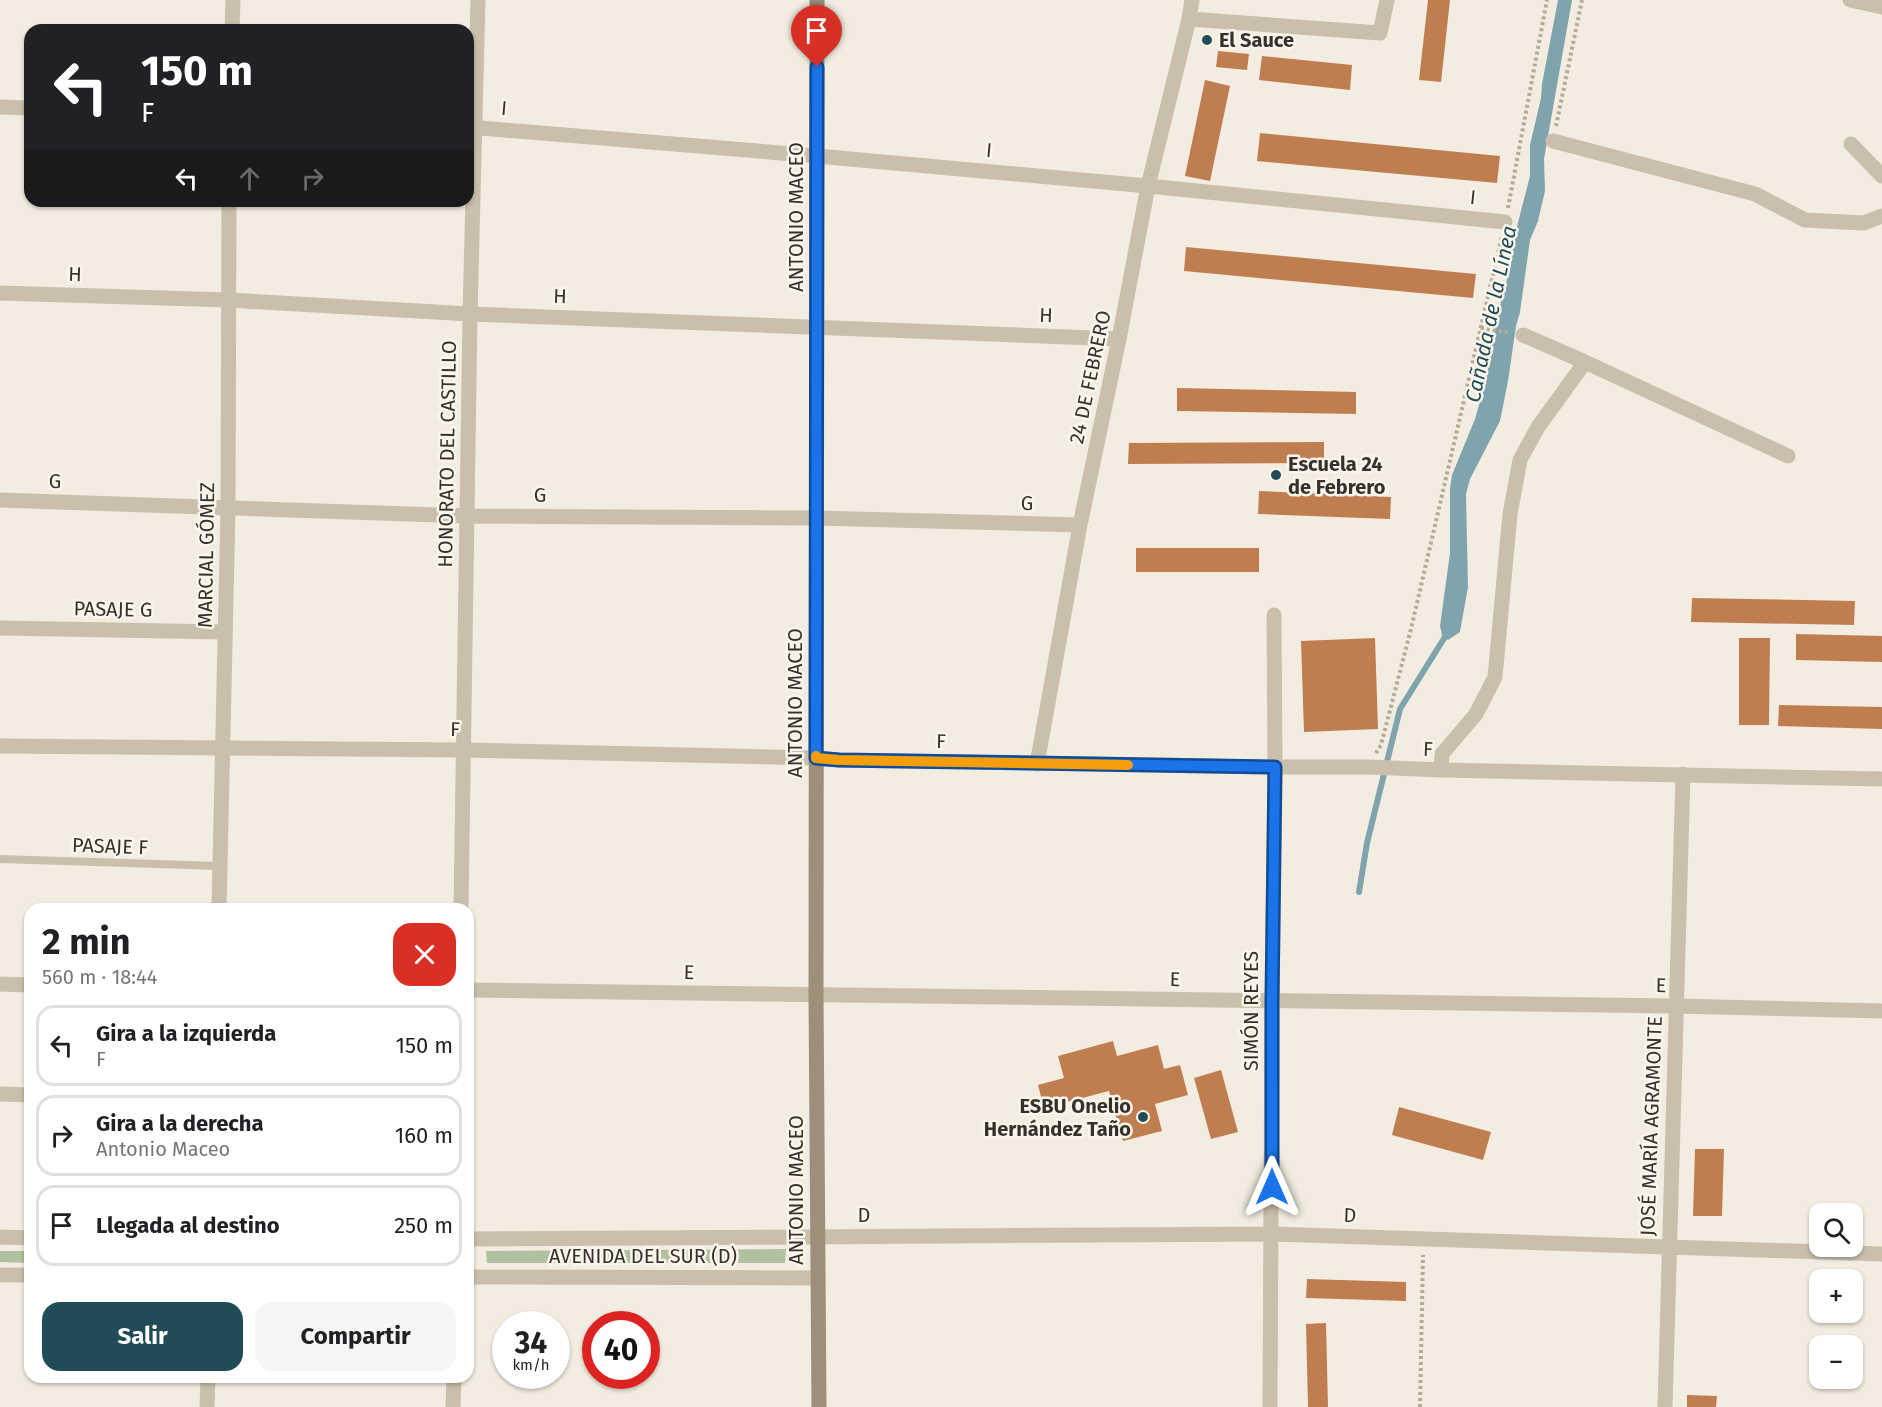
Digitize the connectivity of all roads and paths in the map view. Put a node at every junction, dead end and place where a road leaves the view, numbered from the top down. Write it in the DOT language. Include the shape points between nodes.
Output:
graph roads {
  1 [pos="232,0"];
  2 [pos="478,0"];
  3 [pos="817,0"];
  4 [pos="1192,0"];
  5 [pos="1387,0"];
  6 [pos="1547,0"];
  7 [pos="1582,0"];
  8 [pos="1850,0"];
  9 [pos="1882,7"];
  10 [pos="1189,19"];
  11 [pos="232,24"];
  12 [pos="474,85"];
  13 [pos="0,107"];
  14 [pos="24,108"];
  15 [pos="474,127"];
  16 [pos="1553,141"];
  17 [pos="1851,144"];
  18 [pos="817,156"];
  19 [pos="1882,176"];
  20 [pos="1148,186"];
  21 [pos="229,207"];
  22 [pos="471,207"];
  23 [pos="1882,216"];
  24 [pos="1505,222"];
  25 [pos="0,292"];
  26 [pos="228,300"];
  27 [pos="470,314"];
  28 [pos="817,328"];
  29 [pos="1481,328"];
  30 [pos="1523,335"];
  31 [pos="1119,339"];
  32 [pos="1584,362"];
  33 [pos="1788,456"];
  34 [pos="0,500"];
  35 [pos="228,509"];
  36 [pos="468,516"];
  37 [pos="816,518"];
  38 [pos="1080,525"];
  39 [pos="1274,615"];
  40 [pos="0,628"];
  41 [pos="225,632"];
  42 [pos="0,746"];
  43 [pos="224,749"];
  44 [pos="464,750"];
  45 [pos="816,758"];
  46 [pos="1037,764"];
  47 [pos="1275,767"];
  48 [pos="1369,767"];
  49 [pos="1441,770"];
  50 [pos="1683,774"];
  51 [pos="1882,779"];
  52 [pos="0,859"];
  53 [pos="220,866"];
  54 [pos="219,903"];
  55 [pos="461,903"];
  56 [pos="0,984"];
  57 [pos="24,985"];
  58 [pos="474,990"];
  59 [pos="816,994"];
  60 [pos="1272,1001"];
  61 [pos="1676,1006"];
  62 [pos="1882,1011"];
  63 [pos="0,1094"];
  64 [pos="24,1095"];
  65 [pos="1272,1234"];
  66 [pos="0,1237"];
  67 [pos="817,1237"];
  68 [pos="24,1238"];
  69 [pos="1424,1238"];
  70 [pos="474,1239"];
  71 [pos="1668,1246"];
  72 [pos="1882,1254"];
  73 [pos="0,1275"];
  74 [pos="24,1275"];
  75 [pos="474,1277"];
  76 [pos="818,1278"];
  77 [pos="208,1383"];
  78 [pos="454,1383"];
  79 [pos="207,1407"];
  80 [pos="453,1407"];
  81 [pos="819,1407"];
  82 [pos="1270,1407"];
  83 [pos="1420,1407"];
  84 [pos="1665,1407"];
  1 -- 11 [label="street"];
  2 -- 12 [label="street, HONORATO DEL CASTILLO"];
  3 -- 18 [label="main road, ANTONIO MACEO"];
  4 -- 10 [label="street, 24 DE FEBRERO"];
  5 -- 10 [label="street" via="1380,33"];
  6 -- 24 [label="path"];
  7 -- 16 [label="path"];
  8 -- 9 [label="street"];
  10 -- 20 [label="street, 24 DE FEBRERO"];
  13 -- 14 [label="street"];
  15 -- 18 [label="street, I"];
  16 -- 23 [label="street" via="1755,194 1805,220 1864,223"];
  17 -- 19 [label="street"];
  18 -- 20 [label="street, I"];
  18 -- 28 [label="main road, ANTONIO MACEO"];
  20 -- 24 [label="street, I"];
  20 -- 31 [label="street, 24 DE FEBRERO"];
  21 -- 26 [label="street, MARCIAL GÓMEZ"];
  22 -- 27 [label="street, HONORATO DEL CASTILLO"];
  24 -- 29 [label="path"];
  25 -- 26 [label="street, H"];
  26 -- 27 [label="street, H"];
  26 -- 35 [label="street, MARCIAL GÓMEZ"];
  27 -- 28 [label="street, H"];
  27 -- 36 [label="street, HONORATO DEL CASTILLO"];
  28 -- 31 [label="street, H"];
  28 -- 37 [label="main road, ANTONIO MACEO"];
  29 -- 30 [label="path"];
  29 -- 48 [label="path" via="1411,629 1381,745"];
  30 -- 32 [label="street"];
  31 -- 38 [label="street, 24 DE FEBRERO"];
  32 -- 33 [label="street"];
  32 -- 49 [label="street" via="1520,460 1510,514 1495,677 1476,714 1442,754"];
  34 -- 35 [label="street, G"];
  35 -- 36 [label="street, G"];
  35 -- 41 [label="street, MARCIAL GÓMEZ"];
  36 -- 37 [label="street, G"];
  36 -- 44 [label="street, HONORATO DEL CASTILLO"];
  37 -- 38 [label="street, G"];
  37 -- 45 [label="main road, ANTONIO MACEO"];
  38 -- 46 [label="street, 24 DE FEBRERO"];
  39 -- 47 [label="street, SIMÓN REYES"];
  40 -- 41 [label="street, PASAJE G"];
  41 -- 43 [label="street, MARCIAL GÓMEZ"];
  42 -- 43 [label="street, F"];
  43 -- 44 [label="street, F"];
  43 -- 53 [label="street, MARCIAL GÓMEZ"];
  44 -- 45 [label="street, F"];
  44 -- 55 [label="street, HONORATO DEL CASTILLO"];
  45 -- 46 [label="street, F"];
  45 -- 59 [label="main road, ANTONIO MACEO"];
  46 -- 47 [label="street, F"];
  47 -- 48 [label="street, F"];
  47 -- 60 [label="street, SIMÓN REYES"];
  48 -- 49 [label="street, F"];
  49 -- 50 [label="street, F"];
  50 -- 51 [label="street, F"];
  50 -- 61 [label="street, JOSÉ MARÍA AGRAMONTE"];
  52 -- 53 [label="lane, PASAJE F"];
  53 -- 54 [label="street, MARCIAL GÓMEZ"];
  56 -- 57 [label="street"];
  58 -- 59 [label="street, E"];
  59 -- 60 [label="street, E"];
  59 -- 67 [label="main road, ANTONIO MACEO"];
  60 -- 61 [label="street, E"];
  60 -- 65 [label="street, SIMÓN REYES"];
  61 -- 62 [label="street, E"];
  61 -- 71 [label="street, JOSÉ MARÍA AGRAMONTE"];
  63 -- 64 [label="street"];
  65 -- 67 [label="street, D"];
  65 -- 69 [label="street, D"];
  65 -- 82 [label="street, SIMÓN REYES"];
  66 -- 68 [label="street"];
  67 -- 70 [label="street, AVENIDA DEL SUR (D)"];
  67 -- 76 [label="main road, ANTONIO MACEO"];
  69 -- 71 [label="street, D"];
  69 -- 83 [label="path"];
  71 -- 72 [label="street, D"];
  71 -- 84 [label="street, JOSÉ MARÍA AGRAMONTE"];
  73 -- 74 [label="street"];
  75 -- 76 [label="street, AVENIDA DEL SUR (D)"];
  76 -- 81 [label="main road, ANTONIO MACEO"];
  77 -- 79 [label="street"];
  78 -- 80 [label="street"];
}
